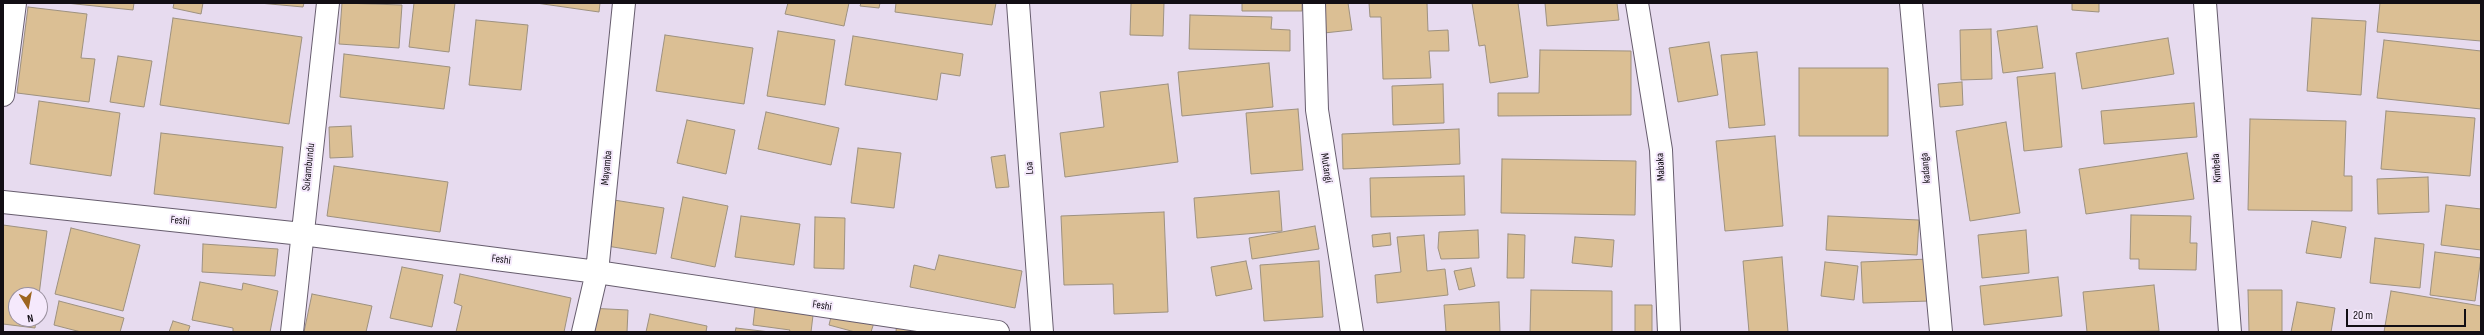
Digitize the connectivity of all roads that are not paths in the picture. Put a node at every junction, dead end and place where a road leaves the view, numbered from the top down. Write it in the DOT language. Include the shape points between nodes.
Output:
graph roads {
  1 [pos="15,3"];
  2 [pos="328,3"];
  3 [pos="624,3"];
  4 [pos="1018,3"];
  5 [pos="1314,3"];
  6 [pos="1637,3"];
  7 [pos="1911,3"];
  8 [pos="2205,3"];
  9 [pos="3,95"];
  10 [pos="3,202"];
  11 [pos="302,234"];
  12 [pos="597,272"];
  13 [pos="292,332"];
  14 [pos="583,332"];
  15 [pos="998,332"];
  16 [pos="1042,332"];
  17 [pos="1352,332"];
  18 [pos="1669,332"];
  19 [pos="1941,332"];
  20 [pos="2230,332"];
  1 -- 9 [label="street"];
  2 -- 11 [label="street, Sukambundu"];
  3 -- 12 [label="street, Mayamba"];
  4 -- 16 [label="street, Loa"];
  5 -- 17 [label="street, Mutangi" via="1317,110"];
  6 -- 18 [label="street, Mabaka" via="1661,150"];
  7 -- 19 [label="street, kadanga"];
  8 -- 20 [label="street, Kimbela"];
  10 -- 11 [label="street, Feshi"];
  11 -- 12 [label="street, Feshi"];
  11 -- 13 [label="street, Sukambundu"];
  12 -- 14 [label="street, Mayamba"];
  12 -- 15 [label="street, Feshi"];
}
